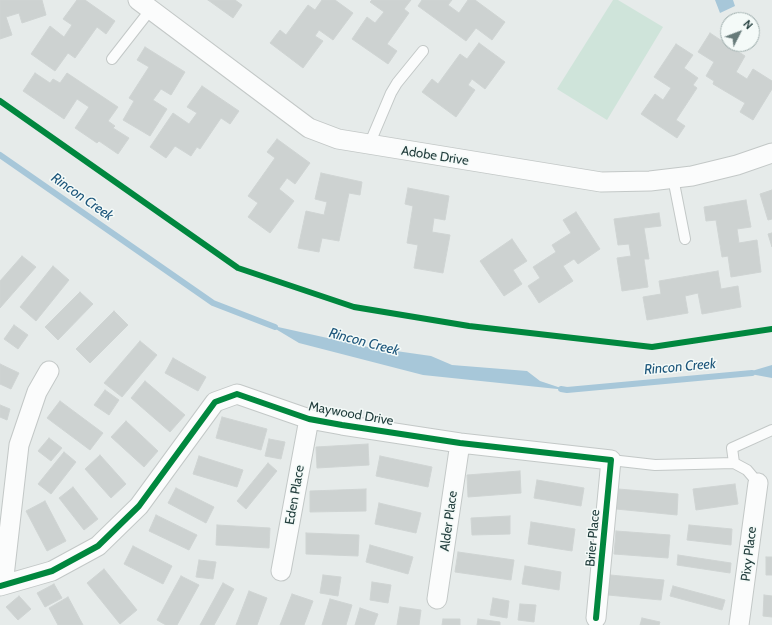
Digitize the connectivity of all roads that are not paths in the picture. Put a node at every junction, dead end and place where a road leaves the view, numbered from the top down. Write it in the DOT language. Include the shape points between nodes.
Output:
graph roads {
  1 [pos="145,5"];
  2 [pos="423,51"];
  3 [pos="112,59"];
  4 [pos="369,145"];
  5 [pos="772,153"];
  6 [pos="674,178"];
  7 [pos="685,239"];
  8 [pos="49,371"];
  9 [pos="308,419"];
  10 [pos="772,430"];
  11 [pos="460,443"];
  12 [pos="611,460"];
  13 [pos="734,463"];
  14 [pos="758,483"];
  15 [pos="281,571"];
  16 [pos="2,585"];
  17 [pos="437,599"];
  18 [pos="596,618"];
  19 [pos="739,625"];
  1 -- 3 [label="lane"];
  1 -- 4 [label="street, Adobe Drive" via="308,128 338,139"];
  2 -- 4 [label="lane" via="391,93"];
  4 -- 6 [label="street, Adobe Drive" via="601,182"];
  5 -- 6 [label="street, Adobe Drive" via="729,167"];
  6 -- 7 [label="lane"];
  8 -- 16 [label="street" via="37,392 19,445"];
  9 -- 11 [label="street, Maywood Drive"];
  9 -- 15 [label="street, Eden Place"];
  9 -- 16 [label="street, Maywood Drive" via="237,394 215,402 139,506 98,546 52,571"];
  10 -- 13 [label="lane" via="732,448"];
  11 -- 12 [label="street, Maywood Drive"];
  11 -- 17 [label="street, Alder Place"];
  12 -- 13 [label="lane" via="655,465"];
  12 -- 18 [label="street, Brier Place"];
  13 -- 14 [label="lane" via="747,470"];
  14 -- 19 [label="street, Pixy Place"];
}
